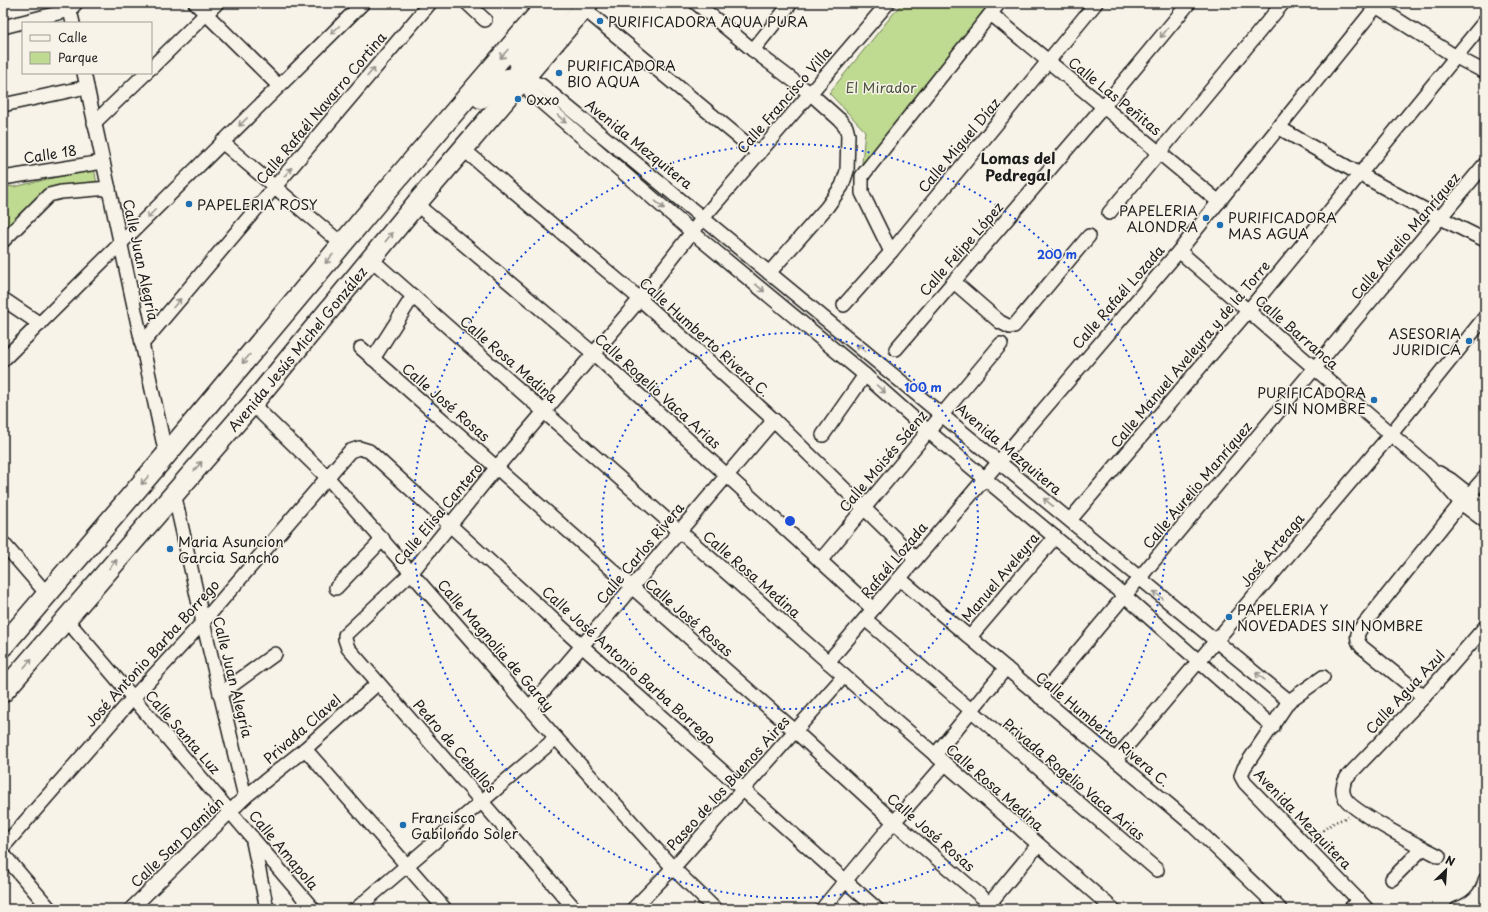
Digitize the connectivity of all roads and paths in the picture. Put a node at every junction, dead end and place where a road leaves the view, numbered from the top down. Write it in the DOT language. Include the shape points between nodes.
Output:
graph roads {
  1 [pos="195,3"];
  2 [pos="218,3"];
  3 [pos="363,3"];
  4 [pos="430,3"];
  5 [pos="467,3"];
  6 [pos="548,3"];
  7 [pos="562,3"];
  8 [pos="791,3"];
  9 [pos="888,3"];
  10 [pos="1000,3"];
  11 [pos="1096,3"];
  12 [pos="1189,3"];
  13 [pos="1283,3"];
  14 [pos="698,4"];
  15 [pos="72,5"];
  16 [pos="1377,5"];
  17 [pos="586,6"];
  18 [pos="206,14"];
  19 [pos="991,14"];
  20 [pos="486,20"];
  21 [pos="1485,21"];
  22 [pos="73,22"];
  23 [pos="3,27"];
  24 [pos="753,50"];
  25 [pos="1456,57"];
  26 [pos="1049,62"];
  27 [pos="152,67"];
  28 [pos="1485,72"];
  29 [pos="84,74"];
  30 [pos="145,74"];
  31 [pos="522,78"];
  32 [pos="278,85"];
  33 [pos="87,87"];
  34 [pos="811,94"];
  35 [pos="3,105"];
  36 [pos="1103,107"];
  37 [pos="94,123"];
  38 [pos="1278,127"];
  39 [pos="222,142"];
  40 [pos="463,149"];
  41 [pos="1160,153"];
  42 [pos="759,154"];
  43 [pos="103,162"];
  44 [pos="1485,164"];
  45 [pos="1359,174"];
  46 [pos="3,178"];
  47 [pos="275,187"];
  48 [pos="109,188"];
  49 [pos="384,194"];
  50 [pos="1219,202"];
  51 [pos="416,204"];
  52 [pos="1109,213"];
  53 [pos="703,218"];
  54 [pos="1441,219"];
  55 [pos="692,232"];
  56 [pos="1089,236"];
  57 [pos="1485,240"];
  58 [pos="3,241"];
  59 [pos="121,244"];
  60 [pos="342,244"];
  61 [pos="1179,251"];
  62 [pos="891,252"];
  63 [pos="372,260"];
  64 [pos="769,273"];
  65 [pos="954,282"];
  66 [pos="413,296"];
  67 [pos="3,299"];
  68 [pos="640,299"];
  69 [pos="844,305"];
  70 [pos="1248,311"];
  71 [pos="1485,317"];
  72 [pos="40,324"];
  73 [pos="142,344"];
  74 [pos="1001,344"];
  75 [pos="361,348"];
  76 [pos="896,349"];
  77 [pos="594,353"];
  78 [pos="373,359"];
  79 [pos="3,360"];
  80 [pos="1315,369"];
  81 [pos="865,375"];
  82 [pos="252,404"];
  83 [pos="544,412"];
  84 [pos="942,414"];
  85 [pos="774,420"];
  86 [pos="928,431"];
  87 [pos="1391,434"];
  88 [pos="823,435"];
  89 [pos="359,448"];
  90 [pos="166,455"];
  91 [pos="999,461"];
  92 [pos="497,467"];
  93 [pos="727,476"];
  94 [pos="1485,477"];
  95 [pos="328,478"];
  96 [pos="985,478"];
  97 [pos="174,493"];
  98 [pos="1465,499"];
  99 [pos="865,507"];
  100 [pos="1485,507"];
  101 [pos="1070,520"];
  102 [pos="1485,521"];
  103 [pos="450,524"];
  104 [pos="680,531"];
  105 [pos="1055,537"];
  106 [pos="383,539"];
  107 [pos="3,543"];
  108 [pos="916,559"];
  109 [pos="820,561"];
  110 [pos="412,572"];
  111 [pos="900,579"];
  112 [pos="1139,579"];
  113 [pos="336,588"];
  114 [pos="631,588"];
  115 [pos="46,594"];
  116 [pos="1125,596"];
  117 [pos="869,614"];
  118 [pos="65,618"];
  119 [pos="203,622"];
  120 [pos="1485,627"];
  121 [pos="970,637"];
  122 [pos="345,639"];
  123 [pos="1216,641"];
  124 [pos="3,646"];
  125 [pos="582,646"];
  126 [pos="275,654"];
  127 [pos="1198,661"];
  128 [pos="828,662"];
  129 [pos="1006,668"];
  130 [pos="844,676"];
  131 [pos="1323,678"];
  132 [pos="378,683"];
  133 [pos="3,692"];
  134 [pos="220,694"];
  135 [pos="1040,697"];
  136 [pos="1424,697"];
  137 [pos="132,698"];
  138 [pos="1289,702"];
  139 [pos="530,707"];
  140 [pos="970,711"];
  141 [pos="1273,727"];
  142 [pos="795,731"];
  143 [pos="556,738"];
  144 [pos="305,749"];
  145 [pos="935,755"];
  146 [pos="1115,760"];
  147 [pos="945,764"];
  148 [pos="744,790"];
  149 [pos="246,798"];
  150 [pos="482,801"];
  151 [pos="231,812"];
  152 [pos="1363,813"];
  153 [pos="894,822"];
  154 [pos="251,836"];
  155 [pos="1304,843"];
  156 [pos="1038,845"];
  157 [pos="3,847"];
  158 [pos="1423,848"];
  159 [pos="3,854"];
  160 [pos="1439,856"];
  161 [pos="406,866"];
  162 [pos="673,868"];
  163 [pos="1157,870"];
  164 [pos="1392,879"];
  165 [pos="1485,880"];
  166 [pos="846,882"];
  167 [pos="1359,906"];
  168 [pos="990,907"];
  169 [pos="50,909"];
  170 [pos="131,909"];
  171 [pos="267,909"];
  172 [pos="313,909"];
  173 [pos="356,909"];
  174 [pos="445,909"];
  175 [pos="574,909"];
  176 [pos="633,909"];
  177 [pos="715,909"];
  178 [pos="822,909"];
  179 [pos="877,909"];
  180 [pos="1113,909"];
  181 [pos="1280,909"];
  182 [pos="1457,909"];
  1 -- 18 [label="street"];
  2 -- 18 [label="street"];
  3 -- 32 [label="street, one-way"];
  47 -- 4 [label="street, Calle Rafaél Navarro Cortina, one-way"];
  5 -- 20 [label="street"];
  6 -- 49 [label="main road, one-way"];
  7 -- 31 [label="main road" via="524,49 519,64"];
  8 -- 24 [label="street"];
  9 -- 34 [label="street, Calle Francisco Villa"];
  10 -- 19 [label="street"];
  11 -- 26 [label="street, Calle Miguel Díaz"];
  12 -- 36 [label="street, Calle Felipe López, one-way"];
  13 -- 41 [label="street"];
  14 -- 24 [label="street"];
  15 -- 22 [label="street"];
  15 -- 23 [label="street"];
  16 -- 25 [label="street"];
  16 -- 38 [label="street, Calle Rafaél Lozada"];
  17 -- 31 [label="main road, Avenida Jesús Michel González"];
  17 -- 42 [label="street"];
  18 -- 27 [label="street"];
  18 -- 32 [label="street"];
  19 -- 26 [label="street, Calle Las Peñitas"];
  19 -- 62 [label="street" via="866,170 861,183 862,193"];
  21 -- 25 [label="street, Calle Manuel Aveleyra y de la Torre"];
  24 -- 34 [label="street"];
  25 -- 28 [label="street"];
  25 -- 45 [label="street, Calle Manuel Aveleyra y de la Torre"];
  26 -- 36 [label="street, Calle Las Peñitas"];
  26 -- 62 [label="street, Calle Miguel Díaz"];
  29 -- 33 [label="street, Calle Juan Alegría"];
  30 -- 37 [label="street"];
  31 -- 40 [label="main road, Avenida Jesús Michel González"];
  31 -- 49 [label="main road" via="504,78 494,83 418,173"];
  31 -- 53 [label="street, Avenida Mezquitera" via="541,85"];
  31 -- 55 [label="street, one-way" via="532,94"];
  32 -- 39 [label="street, one-way"];
  33 -- 35 [label="street"];
  33 -- 37 [label="street, Calle Juan Alegría"];
  34 -- 42 [label="street, Calle Francisco Villa"];
  34 -- 64 [label="street" via="846,127 849,143 847,171 842,186 827,207"];
  36 -- 41 [label="street, Calle Las Peñitas"];
  36 -- 65 [label="street, Calle Felipe López"];
  37 -- 43 [label="street, Calle Juan Alegría"];
  38 -- 45 [label="street"];
  38 -- 50 [label="street, Calle Rafaél Lozada"];
  39 -- 47 [label="street"];
  39 -- 59 [label="street, one-way"];
  40 -- 51 [label="main road, Avenida Jesús Michel González"];
  40 -- 68 [label="street, Calle Humberto Rivera C."];
  41 -- 50 [label="street, Calle Las Peñitas"];
  41 -- 52 [label="street"];
  42 -- 53 [label="street, Calle Francisco Villa"];
  43 -- 46 [label="street, Calle 18"];
  43 -- 48 [label="street, Calle Juan Alegría"];
  44 -- 54 [label="street, Calle Aurelio Manríquez"];
  45 -- 54 [label="street"];
  45 -- 70 [label="street, Calle Manuel Aveleyra y de la Torre"];
  47 -- 60 [label="street"];
  73 -- 47 [label="street, Calle Rafaél Navarro Cortina, one-way"];
  48 -- 58 [label="street" via="49,195"];
  48 -- 59 [label="street, Calle Juan Alegría"];
  49 -- 60 [label="main road"];
  50 -- 61 [label="street, Calle Rafaél Lozada"];
  63 -- 51 [label="main road, Avenida Jesús Michel González, one-way"];
  51 -- 77 [label="street, Calle Rogelio Vaca Arias"];
  53 -- 55 [label="street, Calle Elisa Cantero"];
  53 -- 64 [label="street, Avenida Mezquitera"];
  54 -- 57 [label="street"];
  54 -- 80 [label="street, Calle Aurelio Manríquez"];
  55 -- 68 [label="street, Calle Elisa Cantero"];
  55 -- 81 [label="street, one-way"];
  56 -- 65 [label="street" via="1018,323 1010,327 1000,322"];
  59 -- 72 [label="street"];
  59 -- 73 [label="street, Calle Juan Alegría"];
  60 -- 90 [label="main road, one-way"];
  61 -- 70 [label="street, Calle Barranca"];
  61 -- 91 [label="street, Calle Rafaél Lozada"];
  62 -- 69 [label="street, Calle Miguel Díaz"];
  63 -- 66 [label="street, Calle Rosa Medina"];
  63 -- 82 [label="main road, Avenida Jesús Michel González"];
  84 -- 64 [label="street, Avenida Mezquitera, one-way"];
  65 -- 76 [label="street, Calle Felipe López"];
  66 -- 78 [label="street"];
  66 -- 83 [label="street, Calle Rosa Medina"];
  67 -- 72 [label="street"];
  68 -- 77 [label="street, Calle Elisa Cantero"];
  68 -- 85 [label="street, Calle Humberto Rivera C."];
  70 -- 80 [label="street, Calle Barranca"];
  70 -- 101 [label="street, Calle Manuel Aveleyra y de la Torre"];
  71 -- 87 [label="street, José Arteaga"];
  72 -- 79 [label="street"];
  73 -- 90 [label="street, Calle Juan Alegría"];
  74 -- 84 [label="street, Calle Moisés Sáenz"];
  75 -- 78 [label="street, Calle José Rosas"];
  77 -- 83 [label="street, Calle Elisa Cantero"];
  77 -- 93 [label="street, Calle Rogelio Vaca Arias"];
  78 -- 92 [label="street, Calle José Rosas"];
  80 -- 87 [label="street, Calle Barranca"];
  80 -- 112 [label="street, Calle Aurelio Manríquez"];
  81 -- 86 [label="street, one-way"];
  81 -- 88 [label="street"];
  82 -- 95 [label="street, Calle Magnolia de Garay"];
  97 -- 82 [label="main road, Avenida Jesús Michel González, one-way"];
  83 -- 92 [label="street, Calle Elisa Cantero"];
  83 -- 104 [label="street, Calle Rosa Medina"];
  84 -- 86 [label="street, Calle Moisés Sáenz"];
  84 -- 91 [label="street, Avenida Mezquitera"];
  85 -- 93 [label="street, Calle Carlos Rivera"];
  85 -- 99 [label="street, Calle Humberto Rivera C."];
  86 -- 96 [label="street"];
  86 -- 99 [label="street, Calle Moisés Sáenz"];
  87 -- 98 [label="street, Calle Barranca"];
  87 -- 123 [label="street, José Arteaga"];
  89 -- 95 [label="street, José Antonio Barba Borrego" via="350,451"];
  89 -- 103 [label="street, Calle José Antonio Barba Borrego" via="369,451"];
  90 -- 115 [label="main road, one-way"];
  91 -- 96 [label="street, Calle Rafaél Lozada"];
  101 -- 91 [label="street, Avenida Mezquitera, one-way"];
  92 -- 103 [label="street, Calle Elisa Cantero"];
  92 -- 114 [label="street, Calle José Rosas"];
  93 -- 104 [label="street, Calle Carlos Rivera"];
  93 -- 109 [label="street, Calle Rogelio Vaca Arias"];
  94 -- 98 [label="street"];
  95 -- 106 [label="street, Calle Magnolia de Garay"];
  95 -- 119 [label="street, José Antonio Barba Borrego"];
  96 -- 105 [label="street"];
  96 -- 108 [label="street, Rafaél Lozada"];
  118 -- 97 [label="main road, Avenida Jesús Michel González, one-way"];
  97 -- 119 [label="street, Calle Juan Alegría"];
  98 -- 100 [label="street, Calle Barranca"];
  98 -- 102 [label="street, Calle Barranca"];
  98 -- 136 [label="street" via="1361,628 1357,637 1362,646"];
  99 -- 108 [label="street, Calle Humberto Rivera C."];
  99 -- 109 [label="street, Calle Moisés Sáenz"];
  101 -- 112 [label="street, Avenida Mezquitera"];
  103 -- 110 [label="street, Calle Elisa Cantero"];
  103 -- 125 [label="street, Calle José Antonio Barba Borrego"];
  104 -- 114 [label="street, Calle Carlos Rivera"];
  104 -- 128 [label="street, Calle Rosa Medina"];
  105 -- 116 [label="street"];
  105 -- 121 [label="street, Manuel Aveleyra"];
  106 -- 110 [label="street, Calle Magnolia de Garay"];
  106 -- 113 [label="street"];
  107 -- 115 [label="street"];
  108 -- 111 [label="street, Rafaél Lozada"];
  109 -- 117 [label="street, Calle Rogelio Vaca Arias"];
  110 -- 122 [label="street, Calle Elisa Cantero" via="348,631"];
  110 -- 139 [label="street, Calle Magnolia de Garay"];
  111 -- 117 [label="street, Rafaél Lozada"];
  111 -- 121 [label="street, Calle Humberto Rivera C."];
  112 -- 116 [label="street, Calle Aurelio Manríquez"];
  123 -- 112 [label="street, Avenida Mezquitera, one-way"];
  114 -- 125 [label="street, Calle Carlos Rivera"];
  114 -- 142 [label="street, Calle José Rosas"];
  115 -- 124 [label="main road"];
  116 -- 127 [label="street"];
  116 -- 135 [label="street, Calle Aurelio Manríquez"];
  117 -- 128 [label="street, Rafaél Lozada"];
  117 -- 140 [label="street, Calle Rogelio Vaca Arias"];
  133 -- 118 [label="main road, Avenida Jesús Michel González, one-way"];
  118 -- 137 [label="street, Calle Santa Luz"];
  119 -- 134 [label="street, Calle Juan Alegría"];
  119 -- 137 [label="street, José Antonio Barba Borrego"];
  120 -- 136 [label="street, Calle Agua Azul"];
  121 -- 129 [label="street, Calle Humberto Rivera C."];
  122 -- 132 [label="street, Pedro de Ceballos" via="348,648"];
  123 -- 127 [label="street, José Arteaga"];
  138 -- 123 [label="street, Avenida Mezquitera, one-way"];
  125 -- 139 [label="street, Calle Carlos Rivera"];
  125 -- 148 [label="street, Calle José Antonio Barba Borrego"];
  126 -- 134 [label="street"];
  127 -- 141 [label="street"];
  127 -- 146 [label="street, José Arteaga"];
  128 -- 130 [label="street, Calle Rosa Medina"];
  129 -- 135 [label="street, Calle Humberto Rivera C."];
  129 -- 140 [label="street"];
  130 -- 142 [label="street, Paseo de los Buenos Aires"];
  130 -- 145 [label="street, Calle Rosa Medina"];
  131 -- 138 [label="street"];
  132 -- 144 [label="street, Privada Clavel"];
  132 -- 150 [label="street, Pedro de Ceballos"];
  134 -- 149 [label="street, Calle Juan Alegría"];
  135 -- 146 [label="street, Calle Humberto Rivera C."];
  136 -- 152 [label="street, Calle Agua Azul" via="1347,777 1343,786 1344,797"];
  137 -- 151 [label="street, Calle Santa Luz"];
  137 -- 157 [label="street, José Antonio Barba Borrego"];
  138 -- 141 [label="street, Avenida Mezquitera"];
  139 -- 143 [label="street, Calle Magnolia de Garay"];
  140 -- 145 [label="street"];
  140 -- 163 [label="street, Privada Rogelio Vaca Arias"];
  141 -- 155 [label="street, Avenida Mezquitera" via="1241,776"];
  142 -- 148 [label="street, Paseo de los Buenos Aires"];
  142 -- 153 [label="street, Calle José Rosas"];
  143 -- 150 [label="street"];
  143 -- 162 [label="street, Calle Magnolia de Garay"];
  144 -- 149 [label="street, Privada Clavel"];
  144 -- 161 [label="street"];
  145 -- 147 [label="street, Calle Rosa Medina"];
  146 -- 181 [label="street, Calle Humberto Rivera C." via="1187,820"];
  147 -- 153 [label="street"];
  147 -- 156 [label="street, Calle Rosa Medina"];
  148 -- 162 [label="street, Paseo de los Buenos Aires"];
  148 -- 166 [label="street, Calle José Antonio Barba Borrego"];
  149 -- 151 [label="street, Calle San Damián"];
  150 -- 161 [label="street"];
  150 -- 175 [label="street, Pedro de Ceballos"];
  151 -- 154 [label="street, Calle Amapola"];
  151 -- 170 [label="street, Calle San Damián"];
  152 -- 155 [label="path" via="1335,822"];
  152 -- 158 [label="street"];
  153 -- 166 [label="street"];
  153 -- 168 [label="street, Calle José Rosas"];
  154 -- 171 [label="street"];
  154 -- 172 [label="street, Calle Amapola"];
  155 -- 167 [label="street, Avenida Mezquitera"];
  156 -- 168 [label="street"];
  156 -- 180 [label="street, Calle Rosa Medina"];
  158 -- 160 [label="street"];
  158 -- 164 [label="street"];
  159 -- 169 [label="street"];
  161 -- 173 [label="street"];
  161 -- 174 [label="street"];
  162 -- 176 [label="street, Paseo de los Buenos Aires"];
  162 -- 177 [label="street, Calle Magnolia de Garay"];
  165 -- 182 [label="street" via="1480,894 1466,906"];
  166 -- 178 [label="street"];
  166 -- 179 [label="street, Calle José Antonio Barba Borrego"];
}
